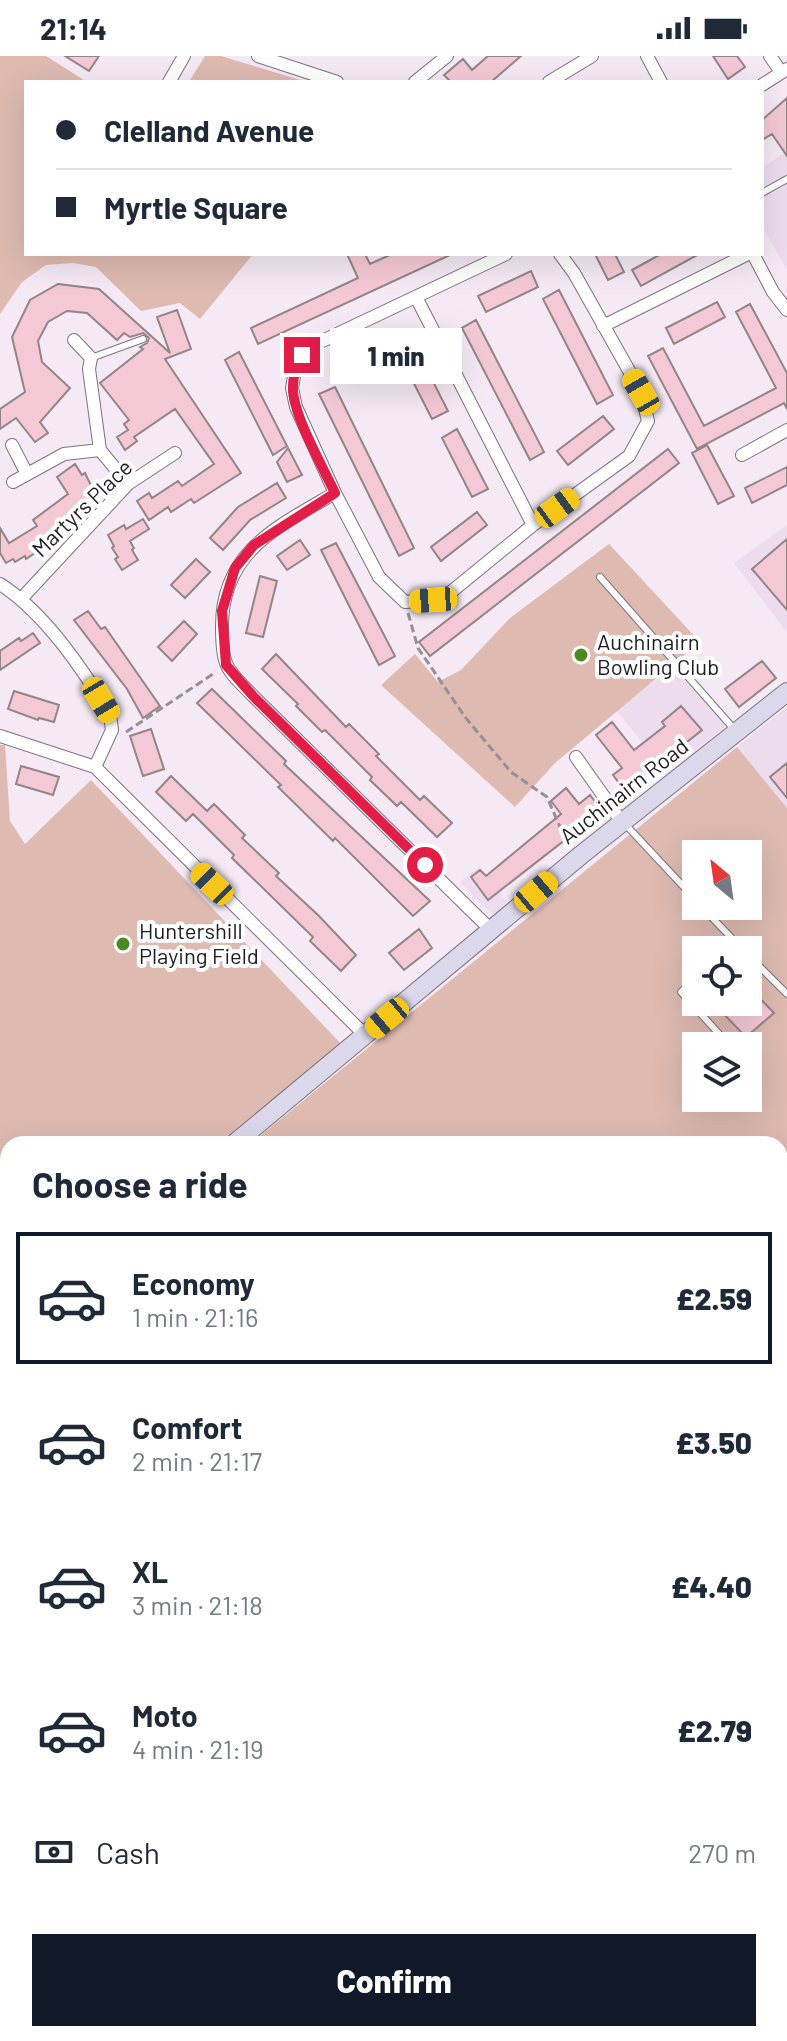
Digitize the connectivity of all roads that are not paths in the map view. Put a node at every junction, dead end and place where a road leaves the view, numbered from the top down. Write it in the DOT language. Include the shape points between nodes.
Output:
graph roads {
  1 [pos="184,56"];
  2 [pos="258,56"];
  3 [pos="447,56"];
  4 [pos="592,56"];
  5 [pos="647,56"];
  6 [pos="770,56"];
  7 [pos="784,71"];
  8 [pos="170,80"];
  9 [pos="331,80"];
  10 [pos="417,80"];
  11 [pos="552,80"];
  12 [pos="660,80"];
  13 [pos="764,84"];
  14 [pos="787,179"];
  15 [pos="764,192"];
  16 [pos="502,256"];
  17 [pos="561,256"];
  18 [pos="746,256"];
  19 [pos="751,256"];
  20 [pos="416,297"];
  21 [pos="787,310"];
  22 [pos="603,326"];
  23 [pos="143,339"];
  24 [pos="74,340"];
  25 [pos="91,358"];
  26 [pos="787,430"];
  27 [pos="12,445"];
  28 [pos="100,450"];
  29 [pos="175,453"];
  30 [pos="742,455"];
  31 [pos="27,474"];
  32 [pos="13,482"];
  33 [pos="128,484"];
  34 [pos="335,493"];
  35 [pos="533,525"];
  36 [pos="600,577"];
  37 [pos="0,584"];
  38 [pos="22,598"];
  39 [pos="787,692"];
  40 [pos="737,732"];
  41 [pos="0,736"];
  42 [pos="576,757"];
  43 [pos="95,767"];
  44 [pos="622,822"];
  45 [pos="682,885"];
  46 [pos="715,920"];
  47 [pos="491,930"];
  48 [pos="730,936"];
  49 [pos="762,969"];
  50 [pos="787,994"];
  51 [pos="703,1016"];
  52 [pos="717,1032"];
  53 [pos="366,1036"];
  54 [pos="244,1136"];
  1 -- 8 [label="street"];
  2 -- 9 [label="street"];
  3 -- 10 [label="street"];
  4 -- 11 [label="street"];
  5 -- 12 [label="street"];
  6 -- 7 [label="street"];
  7 -- 13 [label="street"];
  14 -- 15 [label="lane"];
  16 -- 20 [label="street"];
  17 -- 22 [label="street"];
  18 -- 22 [label="street"];
  19 -- 21 [label="street"];
  20 -- 34 [label="street" via="316,344 295,370 296,407"];
  20 -- 35 [label="street"];
  22 -- 35 [label="street" via="641,392 648,421 629,456"];
  23 -- 25 [label="lane"];
  24 -- 25 [label="street"];
  25 -- 28 [label="street"];
  26 -- 30 [label="street"];
  27 -- 31 [label="street"];
  28 -- 31 [label="street" via="64,454"];
  28 -- 33 [label="street"];
  29 -- 33 [label="street, Martyrs Place"];
  31 -- 32 [label="street"];
  33 -- 38 [label="street, Martyrs Place"];
  34 -- 35 [label="street" via="379,577 405,602 451,592"];
  34 -- 47 [label="street" via="254,545 235,568 222,611 226,665"];
  36 -- 40 [label="lane"];
  37 -- 38 [label="street"];
  38 -- 43 [label="street" via="110,715 112,730"];
  39 -- 40 [label="main road, Auchinairn Road"];
  40 -- 44 [label="main road, Auchinairn Road"];
  41 -- 43 [label="street"];
  42 -- 44 [label="street"];
  43 -- 53 [label="street"];
  44 -- 45 [label="lane"];
  44 -- 47 [label="main road, Auchinairn Road"];
  46 -- 48 [label="lane"];
  47 -- 53 [label="main road, Auchinairn Road"];
  49 -- 50 [label="lane"];
  51 -- 52 [label="lane"];
  53 -- 54 [label="main road, Auchinairn Road"];
}
